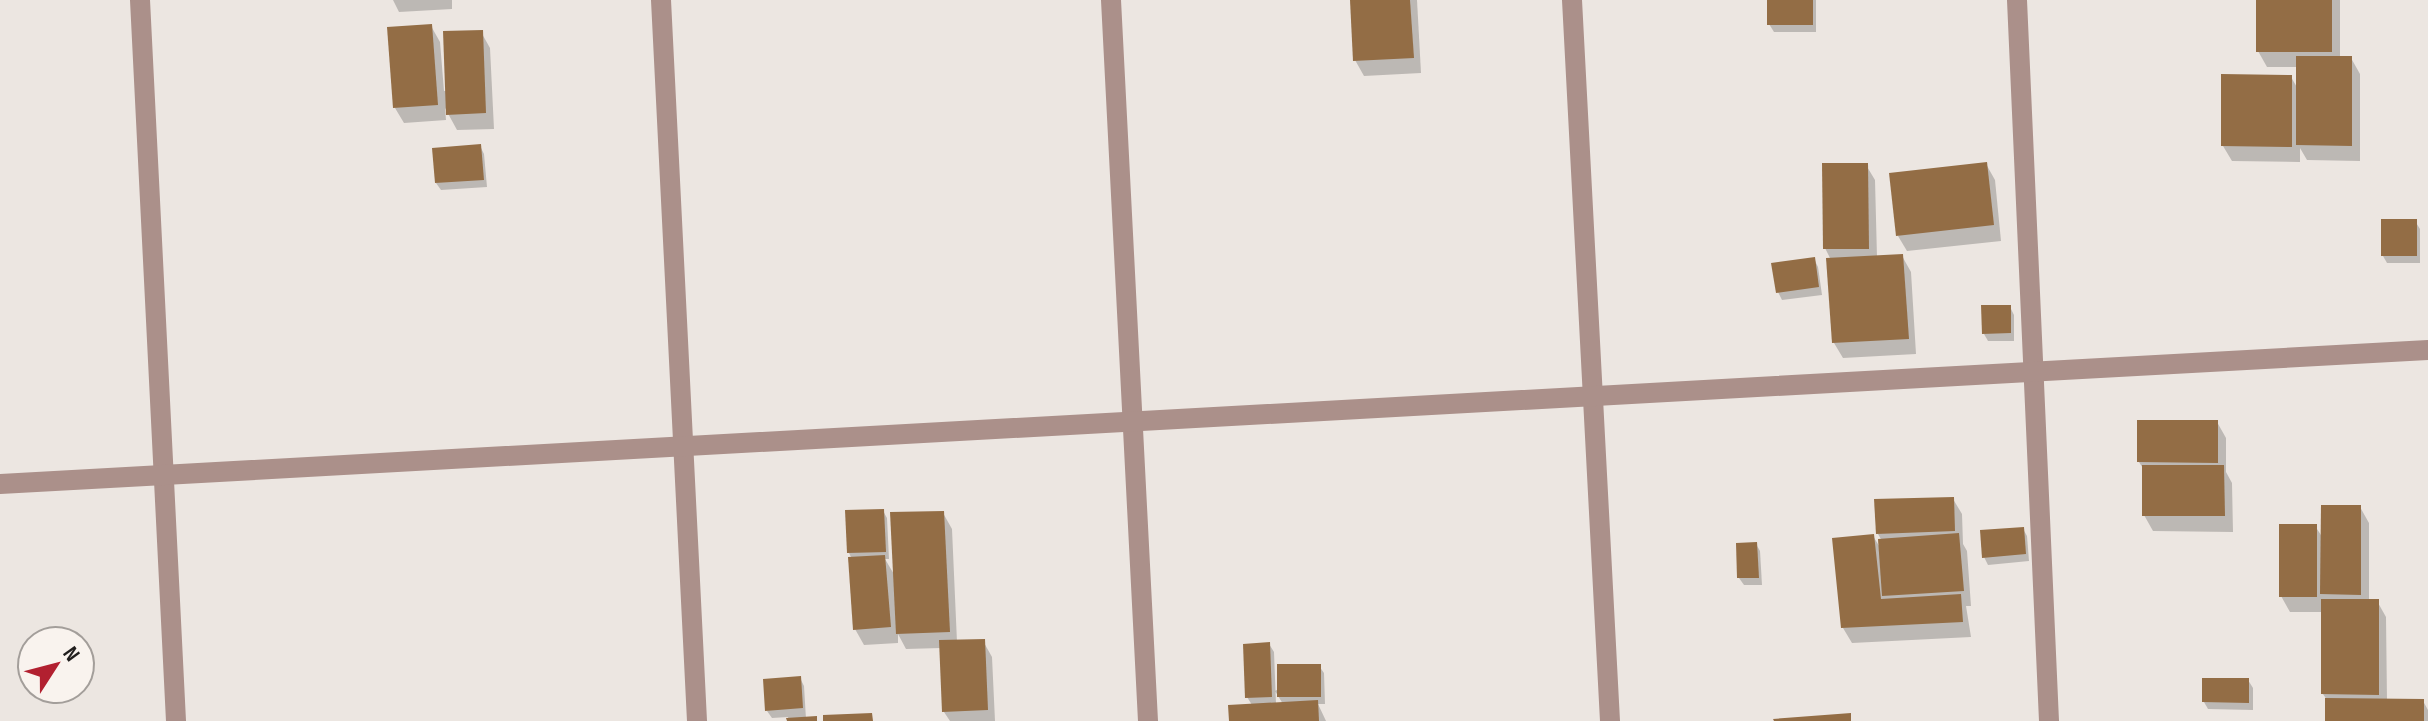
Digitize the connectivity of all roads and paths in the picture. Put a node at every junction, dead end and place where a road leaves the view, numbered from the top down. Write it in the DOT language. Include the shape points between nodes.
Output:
graph roads {
  1 [pos="140,0"];
  2 [pos="661,0"];
  3 [pos="1111,0"];
  4 [pos="1572,0"];
  5 [pos="2017,0"];
  6 [pos="2428,350"];
  7 [pos="2034,372"];
  8 [pos="1593,397"];
  9 [pos="1132,422"];
  10 [pos="683,447"];
  11 [pos="163,475"];
  12 [pos="0,484"];
  13 [pos="176,721"];
  14 [pos="697,721"];
  15 [pos="1148,721"];
  16 [pos="1610,721"];
  17 [pos="2049,721"];
  1 -- 11 [label="street"];
  2 -- 10 [label="street"];
  3 -- 9 [label="street"];
  4 -- 8 [label="street"];
  5 -- 7 [label="street"];
  6 -- 7 [label="street"];
  7 -- 8 [label="street"];
  7 -- 17 [label="street"];
  8 -- 9 [label="street"];
  8 -- 16 [label="street"];
  9 -- 10 [label="street"];
  9 -- 15 [label="street"];
  10 -- 11 [label="street"];
  10 -- 14 [label="street"];
  11 -- 12 [label="street"];
  11 -- 13 [label="street"];
}
